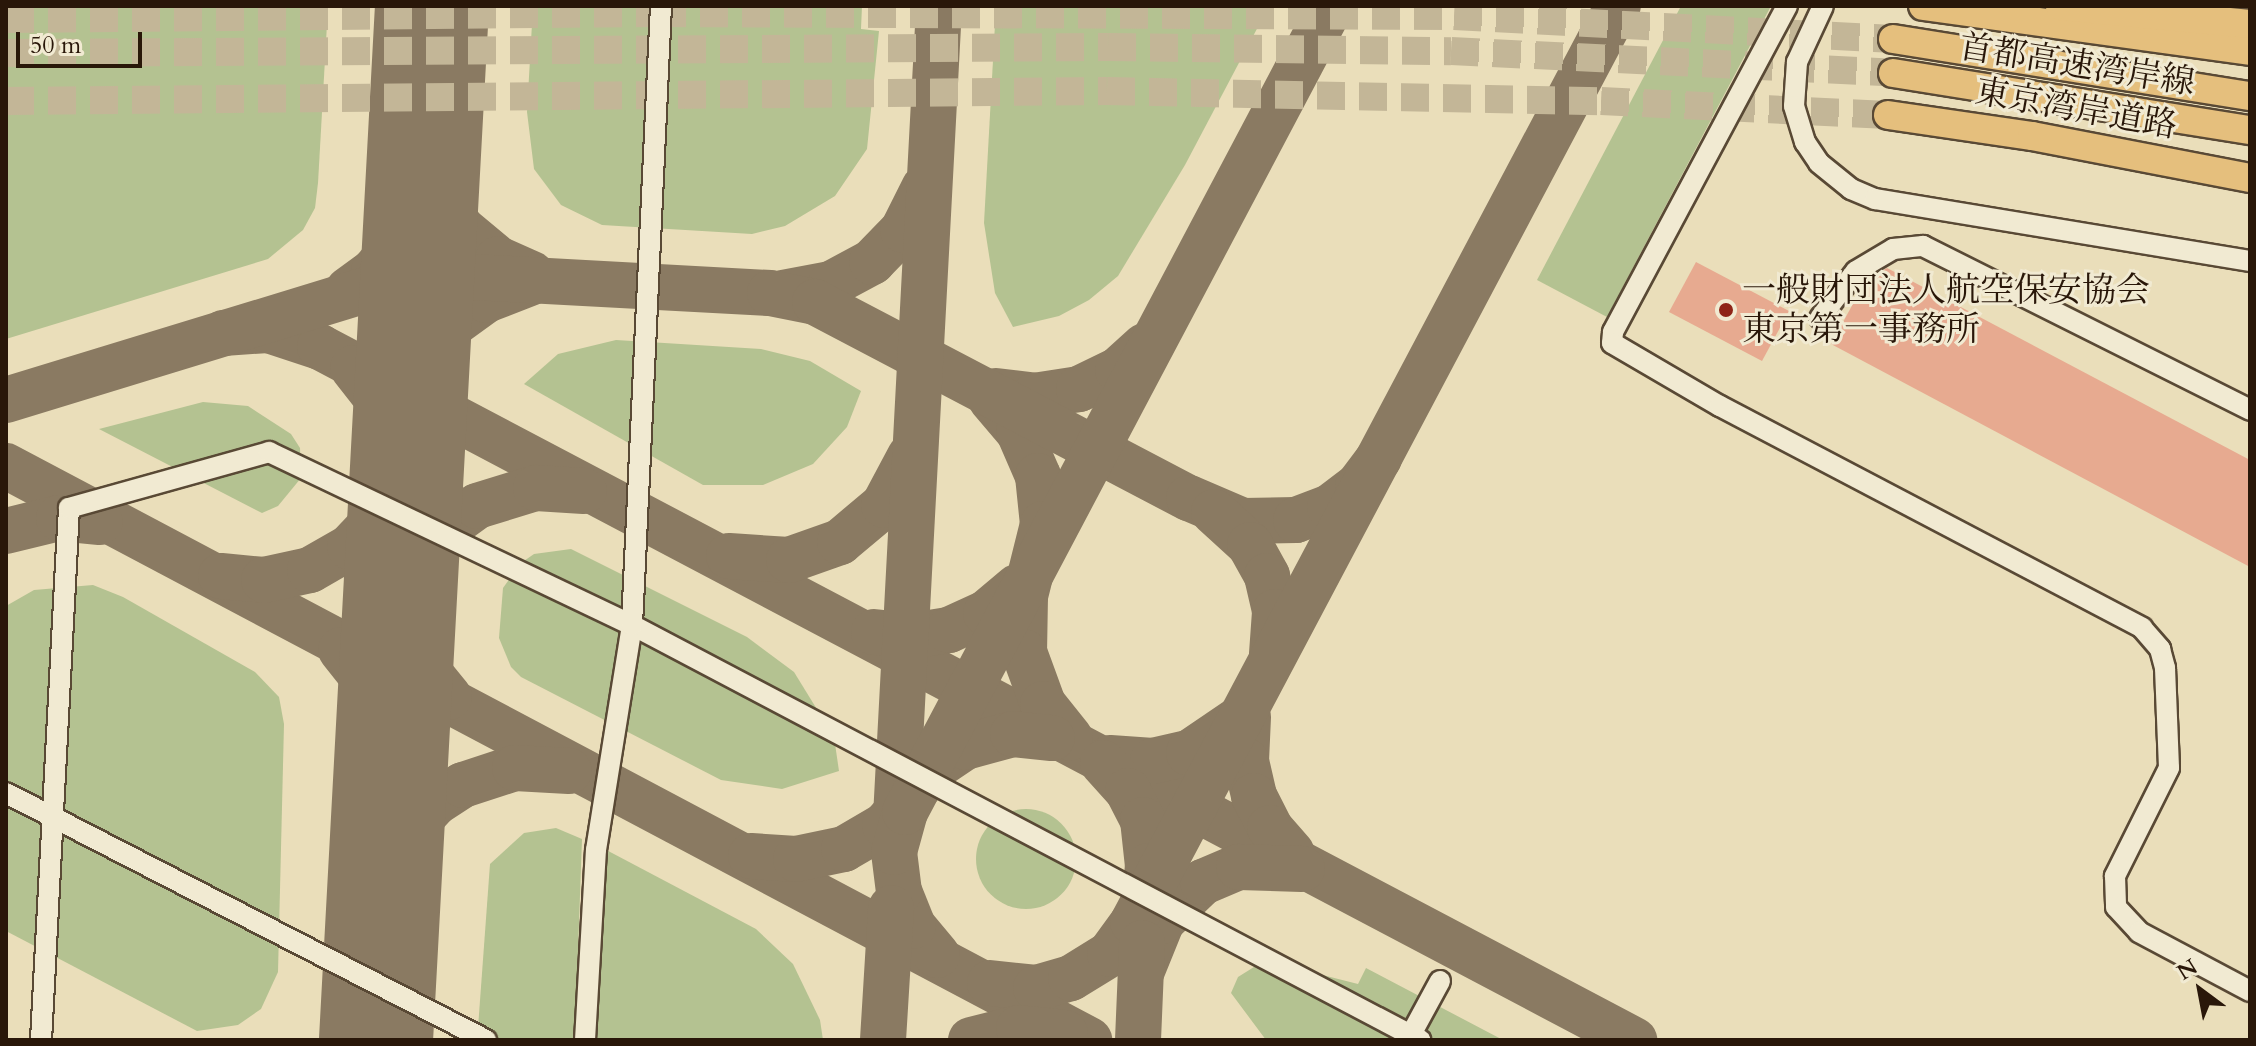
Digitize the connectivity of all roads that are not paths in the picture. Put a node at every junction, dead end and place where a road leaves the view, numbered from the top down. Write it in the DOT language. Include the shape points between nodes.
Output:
graph roads {
  1 [pos="661,6"];
  2 [pos="1787,6"];
  3 [pos="1823,6"];
  4 [pos="1933,6"];
  5 [pos="2060,6"];
  6 [pos="2250,24"];
  7 [pos="1893,39"];
  8 [pos="2250,51"];
  9 [pos="1893,73"];
  10 [pos="2250,96"];
  11 [pos="1888,115"];
  12 [pos="2250,130"];
  13 [pos="2130,154"];
  14 [pos="2250,178"];
  15 [pos="2250,190"];
  16 [pos="2250,261"];
  17 [pos="1820,318"];
  18 [pos="2250,410"];
  19 [pos="632,625"];
  20 [pos="6,793"];
  21 [pos="54,818"];
  22 [pos="1440,981"];
  23 [pos="2250,991"];
  24 [pos="1413,1038"];
  25 [pos="41,1040"];
  26 [pos="486,1040"];
  27 [pos="585,1040"];
  1 -- 19 [label="street"];
  2 -- 23 [label="street" via="1613,332 1612,343 1720,406 2142,628 2160,649 2165,668 2169,768 2115,876 2116,907 2125,923 2139,932"];
  3 -- 16 [label="street" via="1797,62 1794,106 1805,142 1819,163 1851,189 1875,199"];
  4 -- 8 [label="highway"];
  5 -- 6 [label="highway"];
  7 -- 10 [label="highway, 首都高速湾岸線"];
  9 -- 12 [label="highway, 首都高速湾岸線"];
  11 -- 13 [label="highway, 東京湾岸道路"];
  13 -- 14 [label="highway, 東京湾岸道路"];
  13 -- 15 [label="highway"];
  17 -- 18 [label="street" via="1856,271 1893,249 1923,246"];
  19 -- 21 [label="street" via="269,452 69,508"];
  19 -- 24 [label="street"];
  19 -- 27 [label="street" via="596,850"];
  20 -- 21 [label="street"];
  21 -- 25 [label="street"];
  21 -- 26 [label="street"];
  22 -- 24 [label="street"];
}
